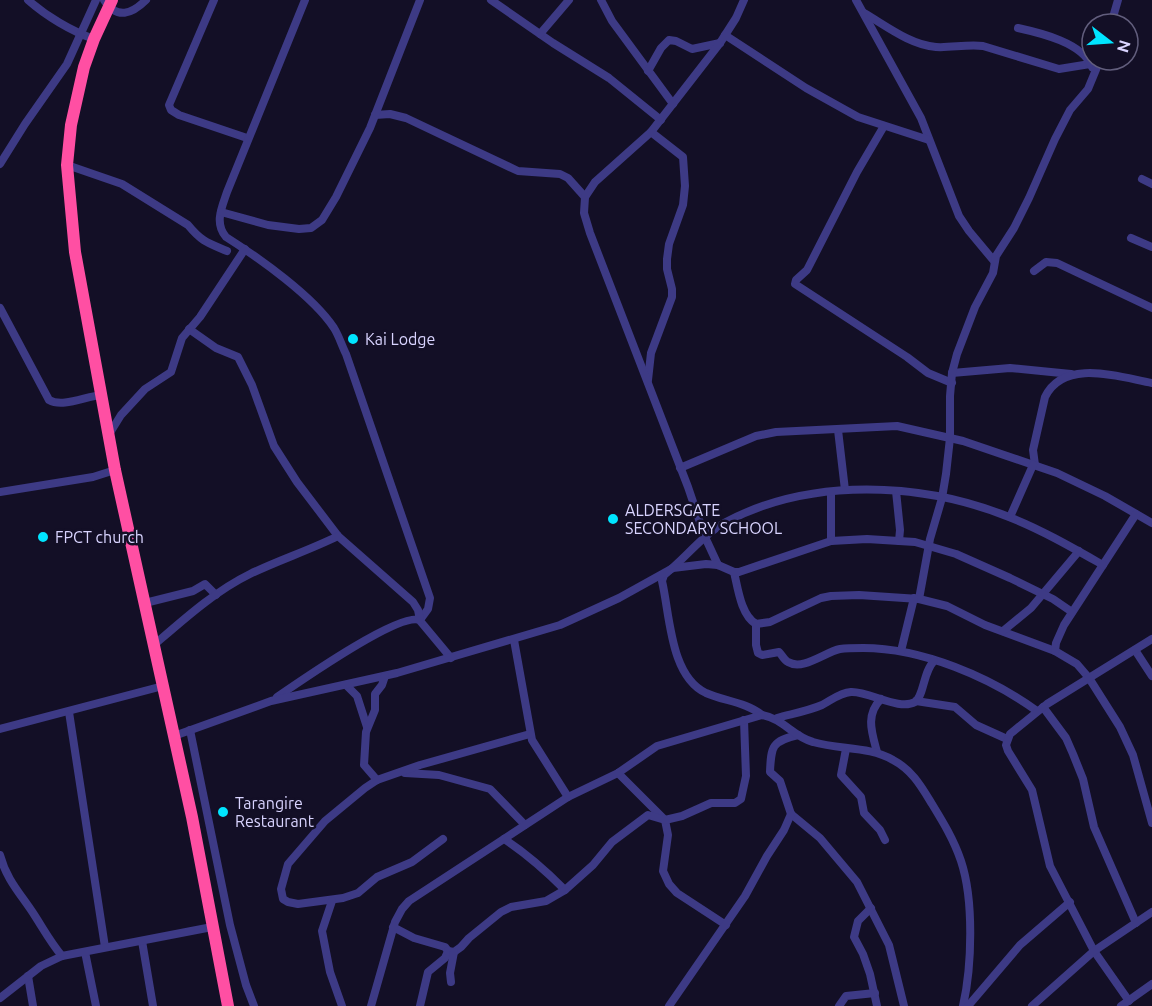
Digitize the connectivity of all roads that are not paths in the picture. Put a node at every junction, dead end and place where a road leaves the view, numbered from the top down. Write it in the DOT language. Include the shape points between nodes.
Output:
graph roads {
  1 [pos="28,0"];
  2 [pos="96,0"];
  3 [pos="146,0"];
  4 [pos="214,0"];
  5 [pos="305,0"];
  6 [pos="420,0"];
  7 [pos="491,0"];
  8 [pos="569,0"];
  9 [pos="601,0"];
  10 [pos="856,0"];
  11 [pos="108,2"];
  12 [pos="740,2"];
  13 [pos="862,12"];
  14 [pos="1018,28"];
  15 [pos="79,34"];
  16 [pos="540,34"];
  17 [pos="726,35"];
  18 [pos="94,39"];
  19 [pos="720,43"];
  20 [pos="1080,51"];
  21 [pos="1080,66"];
  22 [pos="648,71"];
  23 [pos="1093,72"];
  24 [pos="1096,72"];
  25 [pos="1094,76"];
  26 [pos="673,104"];
  27 [pos="375,115"];
  28 [pos="661,120"];
  29 [pos="884,126"];
  30 [pos="651,132"];
  31 [pos="247,138"];
  32 [pos="929,140"];
  33 [pos="0,164"];
  34 [pos="67,165"];
  35 [pos="1142,179"];
  36 [pos="1152,184"];
  37 [pos="585,197"];
  38 [pos="220,212"];
  39 [pos="226,237"];
  40 [pos="1131,238"];
  41 [pos="1152,247"];
  42 [pos="245,249"];
  43 [pos="227,251"];
  44 [pos="994,261"];
  45 [pos="233,266"];
  46 [pos="1034,271"];
  47 [pos="0,308"];
  48 [pos="1152,308"];
  49 [pos="189,329"];
  50 [pos="1072,374"];
  51 [pos="952,378"];
  52 [pos="648,384"];
  53 [pos="1152,384"];
  54 [pos="102,395"];
  55 [pos="838,430"];
  56 [pos="108,436"];
  57 [pos="950,438"];
  58 [pos="1034,465"];
  59 [pos="681,468"];
  60 [pos="115,470"];
  61 [pos="845,490"];
  62 [pos="896,491"];
  63 [pos="0,492"];
  64 [pos="831,492"];
  65 [pos="942,498"];
  66 [pos="1136,514"];
  67 [pos="1010,517"];
  68 [pos="1152,523"];
  69 [pos="338,536"];
  70 [pos="705,537"];
  71 [pos="831,541"];
  72 [pos="899,541"];
  73 [pos="929,545"];
  74 [pos="1079,551"];
  75 [pos="718,565"];
  76 [pos="1103,565"];
  77 [pos="673,568"];
  78 [pos="734,572"];
  79 [pos="1043,594"];
  80 [pos="216,595"];
  81 [pos="916,599"];
  82 [pos="145,603"];
  83 [pos="1072,612"];
  84 [pos="420,620"];
  85 [pos="756,624"];
  86 [pos="1003,631"];
  87 [pos="1152,639"];
  88 [pos="514,640"];
  89 [pos="154,645"];
  90 [pos="1135,650"];
  91 [pos="901,651"];
  92 [pos="1055,651"];
  93 [pos="451,658"];
  94 [pos="934,661"];
  95 [pos="385,676"];
  96 [pos="1152,676"];
  97 [pos="1089,678"];
  98 [pos="346,685"];
  99 [pos="164,686"];
  100 [pos="881,699"];
  101 [pos="916,700"];
  102 [pos="271,701"];
  103 [pos="1040,709"];
  104 [pos="69,712"];
  105 [pos="762,715"];
  106 [pos="777,718"];
  107 [pos="744,720"];
  108 [pos="367,727"];
  109 [pos="0,729"];
  110 [pos="190,729"];
  111 [pos="530,734"];
  112 [pos="798,735"];
  113 [pos="174,736"];
  114 [pos="1007,739"];
  115 [pos="846,749"];
  116 [pos="877,752"];
  117 [pos="618,773"];
  118 [pos="395,774"];
  119 [pos="377,780"];
  120 [pos="568,797"];
  121 [pos="791,814"];
  122 [pos="665,820"];
  123 [pos="1152,823"];
  124 [pos="525,825"];
  125 [pos="443,839"];
  126 [pos="504,839"];
  127 [pos="885,840"];
  128 [pos="0,855"];
  129 [pos="3,878"];
  130 [pos="565,890"];
  131 [pos="332,901"];
  132 [pos="1070,902"];
  133 [pos="871,908"];
  134 [pos="1152,912"];
  135 [pos="1136,922"];
  136 [pos="726,925"];
  137 [pos="212,927"];
  138 [pos="393,927"];
  139 [pos="142,941"];
  140 [pos="105,946"];
  141 [pos="1094,951"];
  142 [pos="85,952"];
  143 [pos="451,952"];
  144 [pos="62,956"];
  145 [pos="28,976"];
  146 [pos="451,982"];
  147 [pos="1152,984"];
  148 [pos="875,993"];
  149 [pos="0,998"];
  150 [pos="421,1002"];
  151 [pos="1125,1003"];
  152 [pos="33,1006"];
  153 [pos="96,1006"];
  154 [pos="153,1006"];
  155 [pos="228,1006"];
  156 [pos="254,1006"];
  157 [pos="342,1006"];
  158 [pos="370,1006"];
  159 [pos="428,1006"];
  160 [pos="669,1006"];
  161 [pos="839,1006"];
  162 [pos="877,1006"];
  163 [pos="904,1006"];
  164 [pos="963,1006"];
  165 [pos="969,1006"];
  166 [pos="1032,1006"];
  1 -- 15 [label="street"];
  2 -- 15 [label="street"];
  3 -- 11 [label="street" via="129,13 120,12"];
  4 -- 31 [label="street" via="169,105 179,115"];
  5 -- 31 [label="street"];
  6 -- 27 [label="street"];
  7 -- 16 [label="street"];
  8 -- 16 [label="street"];
  9 -- 22 [label="street"];
  10 -- 13 [label="street"];
  11 -- 18 [label="highway"];
  12 -- 17 [label="street"];
  13 -- 21 [label="street" via="926,45 972,44 1059,69"];
  13 -- 32 [label="street" via="921,117"];
  14 -- 20 [label="street" via="1041,33"];
  15 -- 18 [label="street"];
  15 -- 33 [label="street" via="67,64"];
  16 -- 28 [label="street" via="609,78"];
  17 -- 19 [label="street"];
  17 -- 29 [label="street" via="827,100"];
  18 -- 34 [label="highway" via="76,100"];
  19 -- 22 [label="street" via="692,49 669,40"];
  19 -- 26 [label="street"];
  22 -- 26 [label="street"];
  23 -- 25 [label="street"];
  24 -- 25 [label="street"];
  25 -- 44 [label="street" via="1070,110 1039,179"];
  26 -- 28 [label="street"];
  27 -- 37 [label="street" via="406,118 518,171 560,174"];
  27 -- 38 [label="street" via="336,197 314,226 277,227"];
  28 -- 30 [label="street"];
  29 -- 32 [label="street"];
  29 -- 51 [label="street" via="807,270 795,284 928,373"];
  30 -- 37 [label="street" via="595,182"];
  30 -- 52 [label="street" via="683,157 685,186 668,250 672,297 651,353"];
  31 -- 38 [label="street"];
  32 -- 44 [label="street" via="959,216"];
  34 -- 43 [label="street" via="122,184 188,225 201,240"];
  34 -- 54 [label="highway" via="75,252"];
  35 -- 36 [label="street"];
  37 -- 52 [label="street" via="584,213 590,233"];
  38 -- 39 [label="street" via="221,230"];
  39 -- 42 [label="street"];
  39 -- 43 [label="street"];
  40 -- 41 [label="street"];
  42 -- 45 [label="street"];
  42 -- 84 [label="street" via="320,311 335,329 430,598"];
  43 -- 45 [label="street"];
  44 -- 51 [label="street" via="993,273 975,307"];
  45 -- 49 [label="street"];
  46 -- 48 [label="street" via="1046,262 1057,263"];
  47 -- 54 [label="street" via="49,400 62,404"];
  49 -- 56 [label="street" via="181,340 171,372 145,389"];
  49 -- 69 [label="street" via="216,348 238,357 274,446"];
  50 -- 51 [label="street" via="1010,368"];
  50 -- 53 [label="street" via="1096,373"];
  50 -- 58 [label="street" via="1045,397 1033,450"];
  51 -- 57 [label="street"];
  52 -- 59 [label="street"];
  54 -- 56 [label="highway"];
  55 -- 57 [label="street" via="897,426"];
  55 -- 59 [label="street" via="756,436"];
  55 -- 61 [label="street"];
  56 -- 60 [label="highway"];
  57 -- 58 [label="street"];
  57 -- 65 [label="street"];
  58 -- 66 [label="street"];
  58 -- 67 [label="street"];
  59 -- 70 [label="street"];
  60 -- 63 [label="street"];
  60 -- 82 [label="highway"];
  61 -- 62 [label="street"];
  61 -- 64 [label="street"];
  62 -- 65 [label="street"];
  62 -- 72 [label="street"];
  64 -- 70 [label="street" via="760,506"];
  64 -- 71 [label="street"];
  65 -- 67 [label="street"];
  65 -- 73 [label="street"];
  66 -- 68 [label="street"];
  66 -- 76 [label="street"];
  67 -- 74 [label="street"];
  69 -- 80 [label="street" via="250,574"];
  69 -- 84 [label="street" via="413,602"];
  70 -- 75 [label="street"];
  70 -- 77 [label="street"];
  71 -- 72 [label="street"];
  71 -- 78 [label="street"];
  72 -- 73 [label="street"];
  73 -- 79 [label="street"];
  73 -- 81 [label="street"];
  74 -- 76 [label="street"];
  74 -- 79 [label="street"];
  75 -- 77 [label="street"];
  75 -- 78 [label="street"];
  76 -- 83 [label="street"];
  77 -- 88 [label="street" via="596,610"];
  77 -- 105 [label="street" via="662,581 673,643 683,670 692,684 705,693"];
  78 -- 85 [label="street" via="743,607"];
  79 -- 83 [label="street"];
  79 -- 86 [label="street"];
  80 -- 82 [label="street" via="205,584 186,594"];
  80 -- 89 [label="street"];
  81 -- 85 [label="street" via="831,596 771,622"];
  81 -- 86 [label="street" via="948,606"];
  81 -- 91 [label="street"];
  82 -- 89 [label="highway"];
  83 -- 92 [label="street"];
  84 -- 93 [label="street"];
  84 -- 102 [label="street" via="413,618 375,635"];
  85 -- 91 [label="street" via="758,653 779,652 791,664 811,662 839,649"];
  86 -- 92 [label="street"];
  87 -- 90 [label="street"];
  88 -- 93 [label="street"];
  88 -- 111 [label="street"];
  89 -- 99 [label="highway"];
  90 -- 96 [label="street"];
  90 -- 97 [label="street"];
  91 -- 94 [label="street"];
  92 -- 97 [label="street" via="1077,664"];
  93 -- 95 [label="street"];
  94 -- 101 [label="street"];
  94 -- 103 [label="street"];
  95 -- 98 [label="street"];
  95 -- 108 [label="street" via="375,694 375,714"];
  97 -- 103 [label="street"];
  97 -- 123 [label="street" via="1133,755"];
  98 -- 102 [label="street"];
  98 -- 108 [label="street" via="358,698"];
  99 -- 104 [label="street"];
  99 -- 113 [label="highway"];
  100 -- 101 [label="street" via="907,704"];
  100 -- 106 [label="street" via="850,692"];
  100 -- 116 [label="street" via="871,713"];
  101 -- 114 [label="street" via="955,707 976,725"];
  102 -- 110 [label="street"];
  103 -- 114 [label="street"];
  103 -- 135 [label="street" via="1066,738 1083,779 1094,827"];
  104 -- 109 [label="street"];
  104 -- 140 [label="street"];
  105 -- 106 [label="street"];
  105 -- 107 [label="street"];
  106 -- 112 [label="street"];
  107 -- 117 [label="street" via="657,746"];
  107 -- 122 [label="street" via="746,776 741,799 735,803 711,803"];
  108 -- 119 [label="street" via="363,763"];
  110 -- 113 [label="street"];
  110 -- 156 [label="street" via="230,925"];
  111 -- 118 [label="street"];
  111 -- 120 [label="street"];
  112 -- 115 [label="street"];
  112 -- 121 [label="street" via="775,744 770,762 770,772 780,781"];
  113 -- 137 [label="highway"];
  114 -- 132 [label="street" via="1008,751 1032,790 1050,866"];
  115 -- 116 [label="street"];
  115 -- 127 [label="street" via="841,775 861,796 864,813"];
  116 -- 164 [label="street" via="902,765 920,783 962,862 970,932"];
  117 -- 120 [label="street"];
  117 -- 122 [label="street"];
  118 -- 119 [label="street"];
  118 -- 124 [label="street" via="439,775 490,789"];
  119 -- 131 [label="street" via="325,821 288,864 281,889 283,899 298,904"];
  120 -- 124 [label="street"];
  121 -- 133 [label="street" via="836,854"];
  121 -- 136 [label="street"];
  122 -- 130 [label="street" via="649,814 638,821"];
  122 -- 136 [label="street" via="665,878 677,893"];
  124 -- 126 [label="street"];
  125 -- 131 [label="street" via="412,862 377,877 358,893"];
  126 -- 130 [label="street"];
  126 -- 138 [label="street" via="410,901"];
  128 -- 129 [label="street"];
  129 -- 144 [label="street"];
  130 -- 143 [label="street" via="546,901 501,912"];
  131 -- 157 [label="street" via="322,931"];
  132 -- 141 [label="street"];
  132 -- 165 [label="street" via="1020,945"];
  133 -- 148 [label="street" via="858,921 854,937"];
  133 -- 163 [label="street" via="889,945"];
  134 -- 135 [label="street"];
  135 -- 141 [label="street"];
  136 -- 160 [label="street"];
  137 -- 139 [label="street"];
  137 -- 155 [label="highway"];
  138 -- 143 [label="street"];
  138 -- 158 [label="street"];
  139 -- 140 [label="street"];
  139 -- 154 [label="street"];
  140 -- 142 [label="street"];
  141 -- 151 [label="street"];
  141 -- 166 [label="street"];
  142 -- 144 [label="street"];
  142 -- 153 [label="street"];
  143 -- 146 [label="street"];
  143 -- 150 [label="street" via="428,972"];
  144 -- 145 [label="street"];
  145 -- 149 [label="street"];
  145 -- 152 [label="street"];
  147 -- 151 [label="street"];
  148 -- 161 [label="street" via="846,996"];
  148 -- 162 [label="street"];
  150 -- 159 [label="street"];
}
